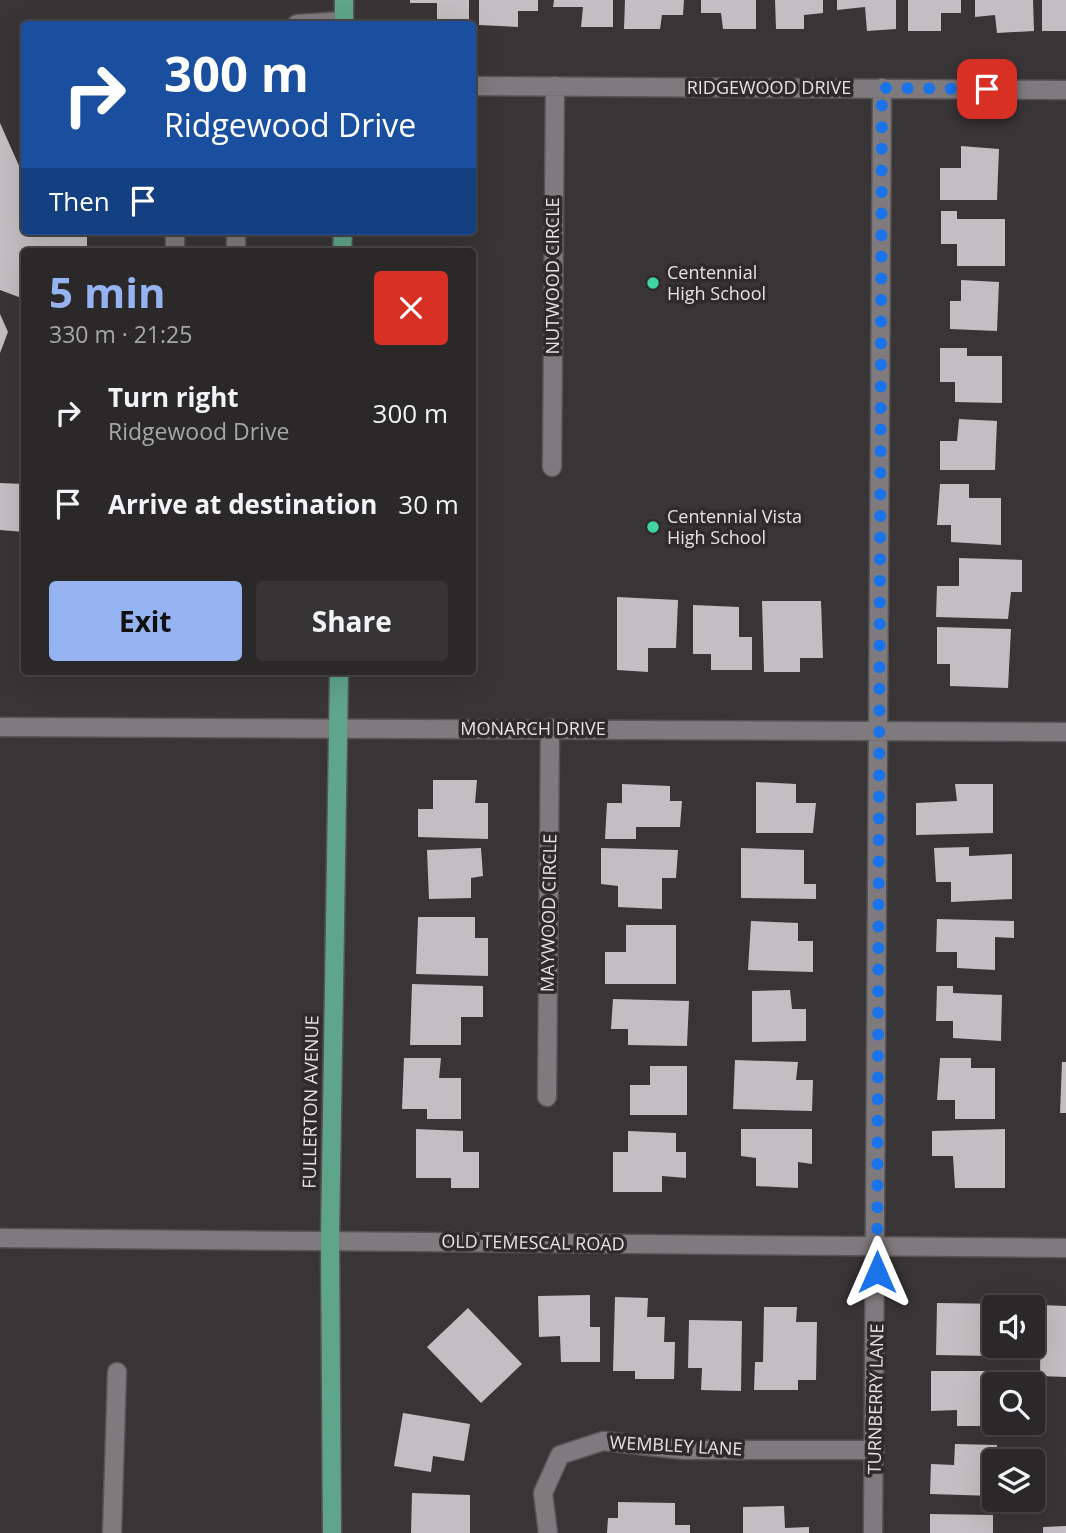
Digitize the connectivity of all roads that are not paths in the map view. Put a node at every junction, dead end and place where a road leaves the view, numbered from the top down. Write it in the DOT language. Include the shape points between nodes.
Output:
graph roads {
  1 [pos="344,0"];
  2 [pos="344,21"];
  3 [pos="476,86"];
  4 [pos="555,86"];
  5 [pos="882,88"];
  6 [pos="1066,89"];
  7 [pos="552,467"];
  8 [pos="339,675"];
  9 [pos="0,727"];
  10 [pos="339,728"];
  11 [pos="551,728"];
  12 [pos="879,731"];
  13 [pos="1066,732"];
  14 [pos="547,1097"];
  15 [pos="0,1238"];
  16 [pos="330,1240"];
  17 [pos="877,1247"];
  18 [pos="1066,1248"];
  19 [pos="117,1372"];
  20 [pos="875,1450"];
  21 [pos="112,1533"];
  22 [pos="332,1533"];
  23 [pos="548,1533"];
  24 [pos="873,1533"];
  1 -- 2 [label="main road"];
  3 -- 4 [label="street, RIDGEWOOD DRIVE"];
  4 -- 5 [label="street, RIDGEWOOD DRIVE"];
  4 -- 7 [label="street, NUTWOOD CIRCLE"];
  5 -- 6 [label="street, RIDGEWOOD DRIVE"];
  5 -- 12 [label="street, TURNBERRY LANE"];
  8 -- 10 [label="main road, FULLERTON AVENUE"];
  9 -- 10 [label="street, MONARCH DRIVE"];
  10 -- 11 [label="street, MONARCH DRIVE"];
  10 -- 16 [label="main road, FULLERTON AVENUE"];
  11 -- 12 [label="street, MONARCH DRIVE"];
  11 -- 14 [label="street, MAYWOOD CIRCLE"];
  12 -- 13 [label="street, MONARCH DRIVE"];
  12 -- 17 [label="street, TURNBERRY LANE"];
  15 -- 16 [label="street, OLD TEMESCAL ROAD"];
  16 -- 17 [label="street, OLD TEMESCAL ROAD"];
  16 -- 22 [label="main road, FULLERTON AVENUE"];
  17 -- 18 [label="street, OLD TEMESCAL ROAD"];
  17 -- 20 [label="street, TURNBERRY LANE"];
  19 -- 21 [label="street"];
  20 -- 23 [label="street, WEMBLEY LANE" via="684,1450 603,1441 560,1455 543,1493"];
  20 -- 24 [label="street, TURNBERRY LANE"];
}
